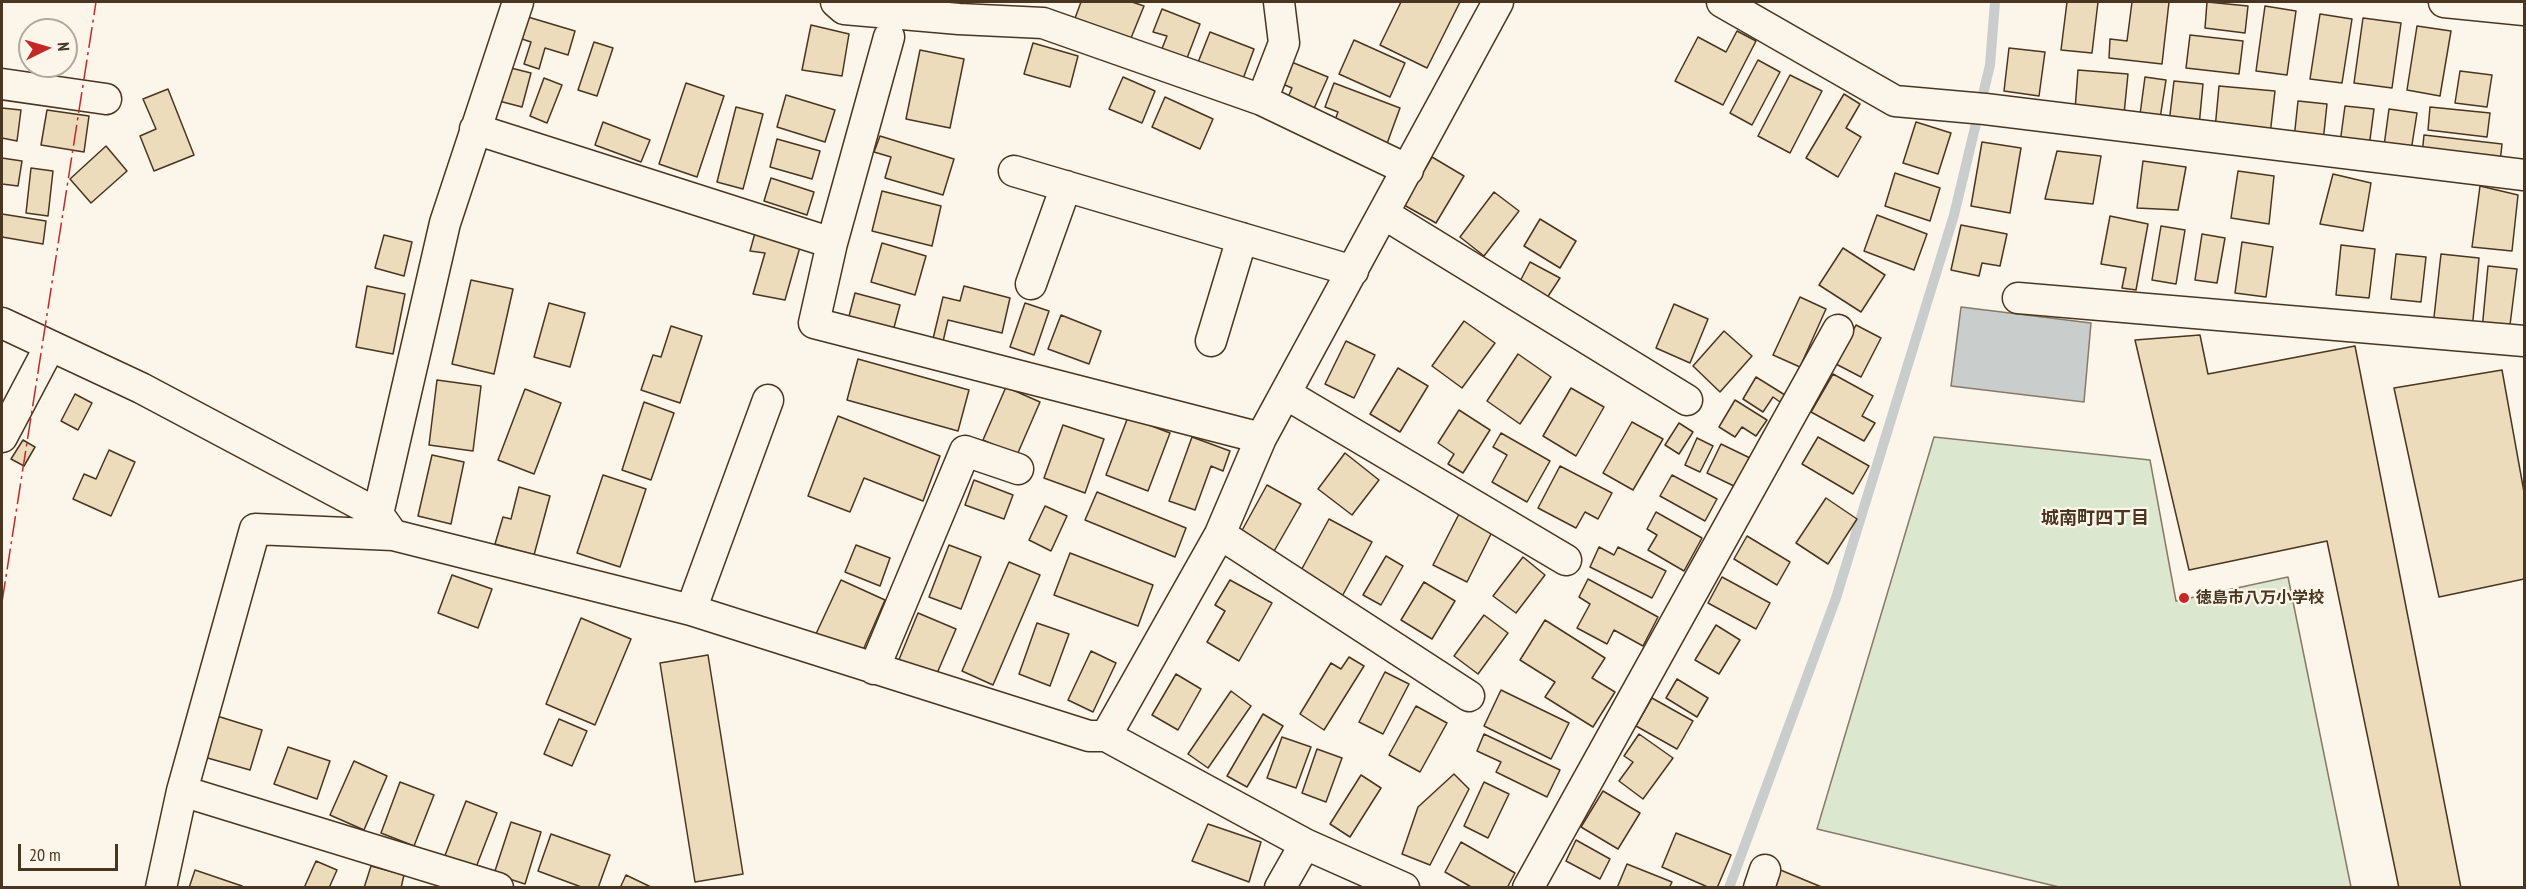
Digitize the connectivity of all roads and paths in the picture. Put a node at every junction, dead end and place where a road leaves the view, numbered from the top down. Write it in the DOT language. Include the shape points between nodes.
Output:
graph roads {
  1 [pos="518,2"];
  2 [pos="836,2"];
  3 [pos="1279,2"];
  4 [pos="1498,2"];
  5 [pos="1722,2"];
  6 [pos="2444,2"];
  7 [pos="2524,10"];
  8 [pos="889,37"];
  9 [pos="2,84"];
  10 [pos="106,99"];
  11 [pos="1262,100"];
  12 [pos="475,129"];
  13 [pos="1408,170"];
  14 [pos="1014,171"];
  15 [pos="2524,175"];
  16 [pos="1066,186"];
  17 [pos="1384,214"];
  18 [pos="1242,238"];
  19 [pos="832,243"];
  20 [pos="1353,270"];
  21 [pos="1031,284"];
  22 [pos="2018,298"];
  23 [pos="2,323"];
  24 [pos="1838,330"];
  25 [pos="1211,340"];
  26 [pos="2524,341"];
  27 [pos="50,345"];
  28 [pos="1286,394"];
  29 [pos="768,400"];
  30 [pos="1687,400"];
  31 [pos="2,437"];
  32 [pos="1261,438"];
  33 [pos="1018,468"];
  34 [pos="385,525"];
  35 [pos="1220,534"];
  36 [pos="1566,560"];
  37 [pos="691,610"];
  38 [pos="874,669"];
  39 [pos="1469,696"];
  40 [pos="1106,736"];
  41 [pos="182,791"];
  42 [pos="1305,844"];
  43 [pos="161,888"];
  44 [pos="498,888"];
  45 [pos="1280,888"];
  46 [pos="1404,888"];
  47 [pos="1528,888"];
  1 -- 12 [label="street"];
  2 -- 11 [label="street" via="844,9 1043,23"];
  3 -- 11 [label="street" via="1284,43"];
  4 -- 13 [label="street"];
  5 -- 15 [label="street" via="1895,101"];
  6 -- 7 [label="street"];
  8 -- 19 [label="street"];
  9 -- 10 [label="street"];
  11 -- 13 [label="street"];
  12 -- 19 [label="street"];
  12 -- 34 [label="street" via="445,223"];
  13 -- 17 [label="street"];
  14 -- 16 [label="street"];
  16 -- 18 [label="street"];
  16 -- 21 [label="street"];
  17 -- 20 [label="street"];
  17 -- 30 [label="street"];
  18 -- 20 [label="street"];
  18 -- 25 [label="street"];
  19 -- 32 [label="street" via="814,323"];
  20 -- 28 [label="street"];
  22 -- 26 [label="street"];
  23 -- 27 [label="street"];
  24 -- 47 [label="street"];
  27 -- 31 [label="street"];
  27 -- 34 [label="street" via="141,388"];
  28 -- 32 [label="street"];
  28 -- 36 [label="street"];
  29 -- 37 [label="street"];
  32 -- 35 [label="street"];
  33 -- 38 [label="street" via="965,451"];
  34 -- 37 [label="street"];
  34 -- 41 [label="street" via="255,529"];
  35 -- 39 [label="street"];
  35 -- 40 [label="street"];
  37 -- 38 [label="street"];
  38 -- 40 [label="street" via="1089,736"];
  40 -- 42 [label="street"];
  41 -- 43 [label="street"];
  41 -- 44 [label="street"];
  42 -- 45 [label="street"];
  42 -- 46 [label="street"];
}
